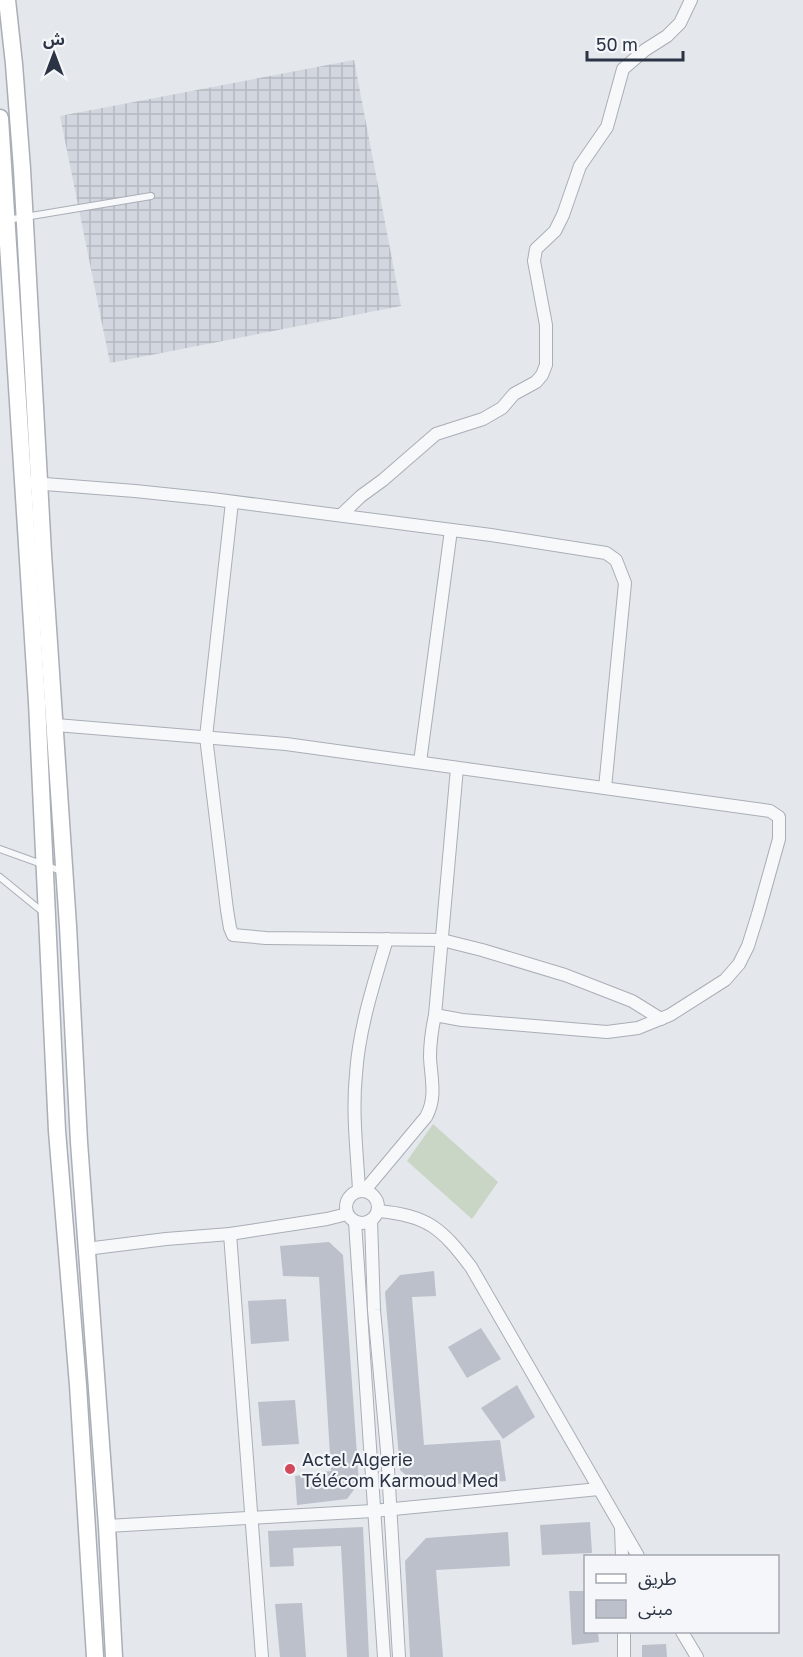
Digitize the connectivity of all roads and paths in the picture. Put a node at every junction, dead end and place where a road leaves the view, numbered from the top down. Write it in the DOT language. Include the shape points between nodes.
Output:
graph roads {
  1 [pos="7,0"];
  2 [pos="692,0"];
  3 [pos="0,118"];
  4 [pos="151,196"];
  5 [pos="24,218"];
  6 [pos="6,220"];
  7 [pos="4,241"];
  8 [pos="5,272"];
  9 [pos="22,482"];
  10 [pos="39,483"];
  11 [pos="232,502"];
  12 [pos="341,515"];
  13 [pos="452,530"];
  14 [pos="56,725"];
  15 [pos="206,737"];
  16 [pos="420,762"];
  17 [pos="458,768"];
  18 [pos="605,788"];
  19 [pos="0,849"];
  20 [pos="44,865"];
  21 [pos="63,872"];
  22 [pos="0,877"];
  23 [pos="47,915"];
  24 [pos="387,939"];
  25 [pos="442,940"];
  26 [pos="435,1015"];
  27 [pos="661,1019"];
  28 [pos="362,1190"];
  29 [pos="374,1216"];
  30 [pos="351,1218"];
  31 [pos="230,1234"];
  32 [pos="86,1249"];
  33 [pos="97,1383"];
  34 [pos="78,1385"];
  35 [pos="599,1489"];
  36 [pos="391,1510"];
  37 [pos="373,1511"];
  38 [pos="252,1518"];
  39 [pos="107,1526"];
  40 [pos="621,1527"];
  41 [pos="622,1555"];
  42 [pos="637,1555"];
  43 [pos="624,1633"];
  44 [pos="683,1633"];
  45 [pos="95,1657"];
  46 [pos="114,1657"];
  47 [pos="262,1657"];
  48 [pos="384,1657"];
  49 [pos="399,1657"];
  50 [pos="624,1657"];
  51 [pos="697,1657"];
  1 -- 5 [label="main road"];
  2 -- 12 [label="street" via="680,23 667,36 623,69 607,127 580,166 555,231 536,249 534,261 546,325 546,365 542,375 483,420 436,434"];
  3 -- 6 [label="main road"];
  4 -- 5 [label="lane"];
  5 -- 6 [label="lane"];
  5 -- 10 [label="main road"];
  6 -- 7 [label="main road"];
  7 -- 8 [label="main road"];
  8 -- 9 [label="main road"];
  9 -- 10 [label="street"];
  9 -- 20 [label="main road"];
  10 -- 11 [label="street"];
  10 -- 14 [label="main road"];
  11 -- 12 [label="street"];
  11 -- 15 [label="street"];
  12 -- 13 [label="street"];
  13 -- 16 [label="street"];
  13 -- 18 [label="street" via="595,550 616,560 626,583"];
  14 -- 15 [label="street"];
  14 -- 21 [label="main road"];
  15 -- 16 [label="street"];
  15 -- 24 [label="street" via="225,899 233,935"];
  16 -- 17 [label="street"];
  17 -- 18 [label="street"];
  17 -- 25 [label="street"];
  18 -- 27 [label="street" via="770,811 779,817 779,839 758,915 739,963 725,980"];
  19 -- 20 [label="lane"];
  20 -- 21 [label="lane"];
  20 -- 23 [label="main road"];
  21 -- 32 [label="main road"];
  22 -- 23 [label="lane"];
  23 -- 34 [label="main road" via="57,1131"];
  24 -- 25 [label="street"];
  24 -- 28 [label="street" via="365,1018 356,1074 354,1100"];
  25 -- 26 [label="street"];
  25 -- 27 [label="street" via="565,975 632,1001"];
  26 -- 27 [label="street" via="607,1032 638,1028"];
  26 -- 28 [label="street" via="430,1050 431,1108"];
  28 -- 29 [label="street" via="377,1200"];
  28 -- 30 [label="street" via="350,1195 345,1204"];
  29 -- 30 [label="street" via="366,1222"];
  29 -- 35 [label="street" via="398,1213 422,1220 452,1242 471,1267"];
  29 -- 36 [label="street" via="374,1310"];
  30 -- 31 [label="street"];
  30 -- 37 [label="street"];
  31 -- 32 [label="street"];
  31 -- 38 [label="street"];
  32 -- 33 [label="main road"];
  33 -- 34 [label="main road"];
  33 -- 39 [label="main road"];
  34 -- 45 [label="main road"];
  35 -- 36 [label="street"];
  35 -- 40 [label="street"];
  36 -- 37 [label="street"];
  36 -- 49 [label="street"];
  37 -- 38 [label="street"];
  37 -- 48 [label="street"];
  38 -- 39 [label="street"];
  38 -- 47 [label="street"];
  39 -- 46 [label="main road"];
  40 -- 41 [label="street"];
  40 -- 42 [label="street"];
  43 -- 50 [label="street"];
  44 -- 51 [label="street"];
}
